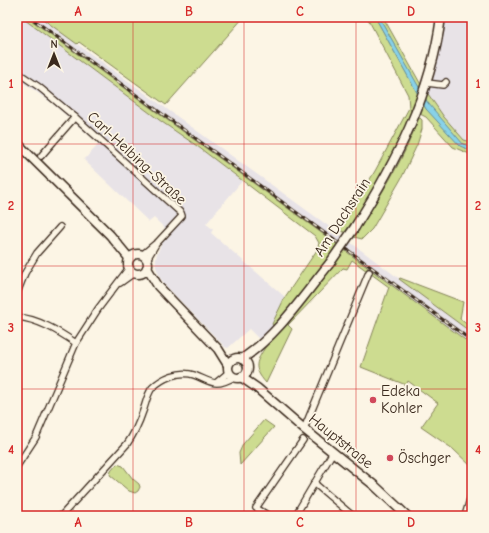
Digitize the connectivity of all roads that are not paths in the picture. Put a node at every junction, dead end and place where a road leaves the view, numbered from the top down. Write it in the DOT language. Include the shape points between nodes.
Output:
graph roads {
  1 [pos="441,17"];
  2 [pos="17,72"];
  3 [pos="446,82"];
  4 [pos="425,86"];
  5 [pos="75,117"];
  6 [pos="17,143"];
  7 [pos="41,156"];
  8 [pos="60,227"];
  9 [pos="131,256"];
  10 [pos="145,257"];
  11 [pos="145,270"];
  12 [pos="131,271"];
  13 [pos="369,272"];
  14 [pos="17,293"];
  15 [pos="17,317"];
  16 [pos="76,344"];
  17 [pos="238,368"];
  18 [pos="304,429"];
  19 [pos="303,440"];
  20 [pos="333,452"];
  21 [pos="17,466"];
  22 [pos="314,483"];
  23 [pos="472,492"];
  24 [pos="61,516"];
  25 [pos="269,516"];
  26 [pos="295,516"];
  27 [pos="353,516"];
  28 [pos="407,516"];
  29 [pos="465,516"];
  1 -- 4 [label="main road, Am Dachsrain" via="438,40"];
  2 -- 5 [label="street, Carl-Helbing-Straße" via="39,86"];
  3 -- 4 [label="street" via="443,85"];
  4 -- 17 [label="main road, Am Dachsrain, bridge" via="398,154 355,227 330,263 275,330 255,350 253,357"];
  5 -- 7 [label="street, Carl-Helbing-Straße"];
  5 -- 10 [label="street, Carl-Helbing-Straße" via="182,216"];
  6 -- 9 [label="main road" via="124,253"];
  8 -- 14 [label="street" via="37,253"];
  9 -- 10 [label="main road" via="137,253"];
  9 -- 12 [label="main road" via="128,264"];
  10 -- 11 [label="main road"];
  11 -- 12 [label="main road" via="139,274"];
  11 -- 17 [label="main road, Hauptstraße"];
  12 -- 16 [label="street" via="123,274"];
  13 -- 18 [label="street"];
  15 -- 16 [label="street" via="35,320"];
  16 -- 21 [label="street" via="36,437"];
  17 -- 18 [label="main road, Hauptstraße"];
  17 -- 24 [label="street" via="217,382 184,374 161,381 146,399 134,434 127,444"];
  18 -- 20 [label="main road, Hauptstraße"];
  19 -- 25 [label="street" via="256,508"];
  20 -- 22 [label="street"];
  20 -- 28 [label="main road, Hauptstraße"];
  22 -- 26 [label="street"];
  22 -- 27 [label="street"];
  23 -- 29 [label="street"];
}
